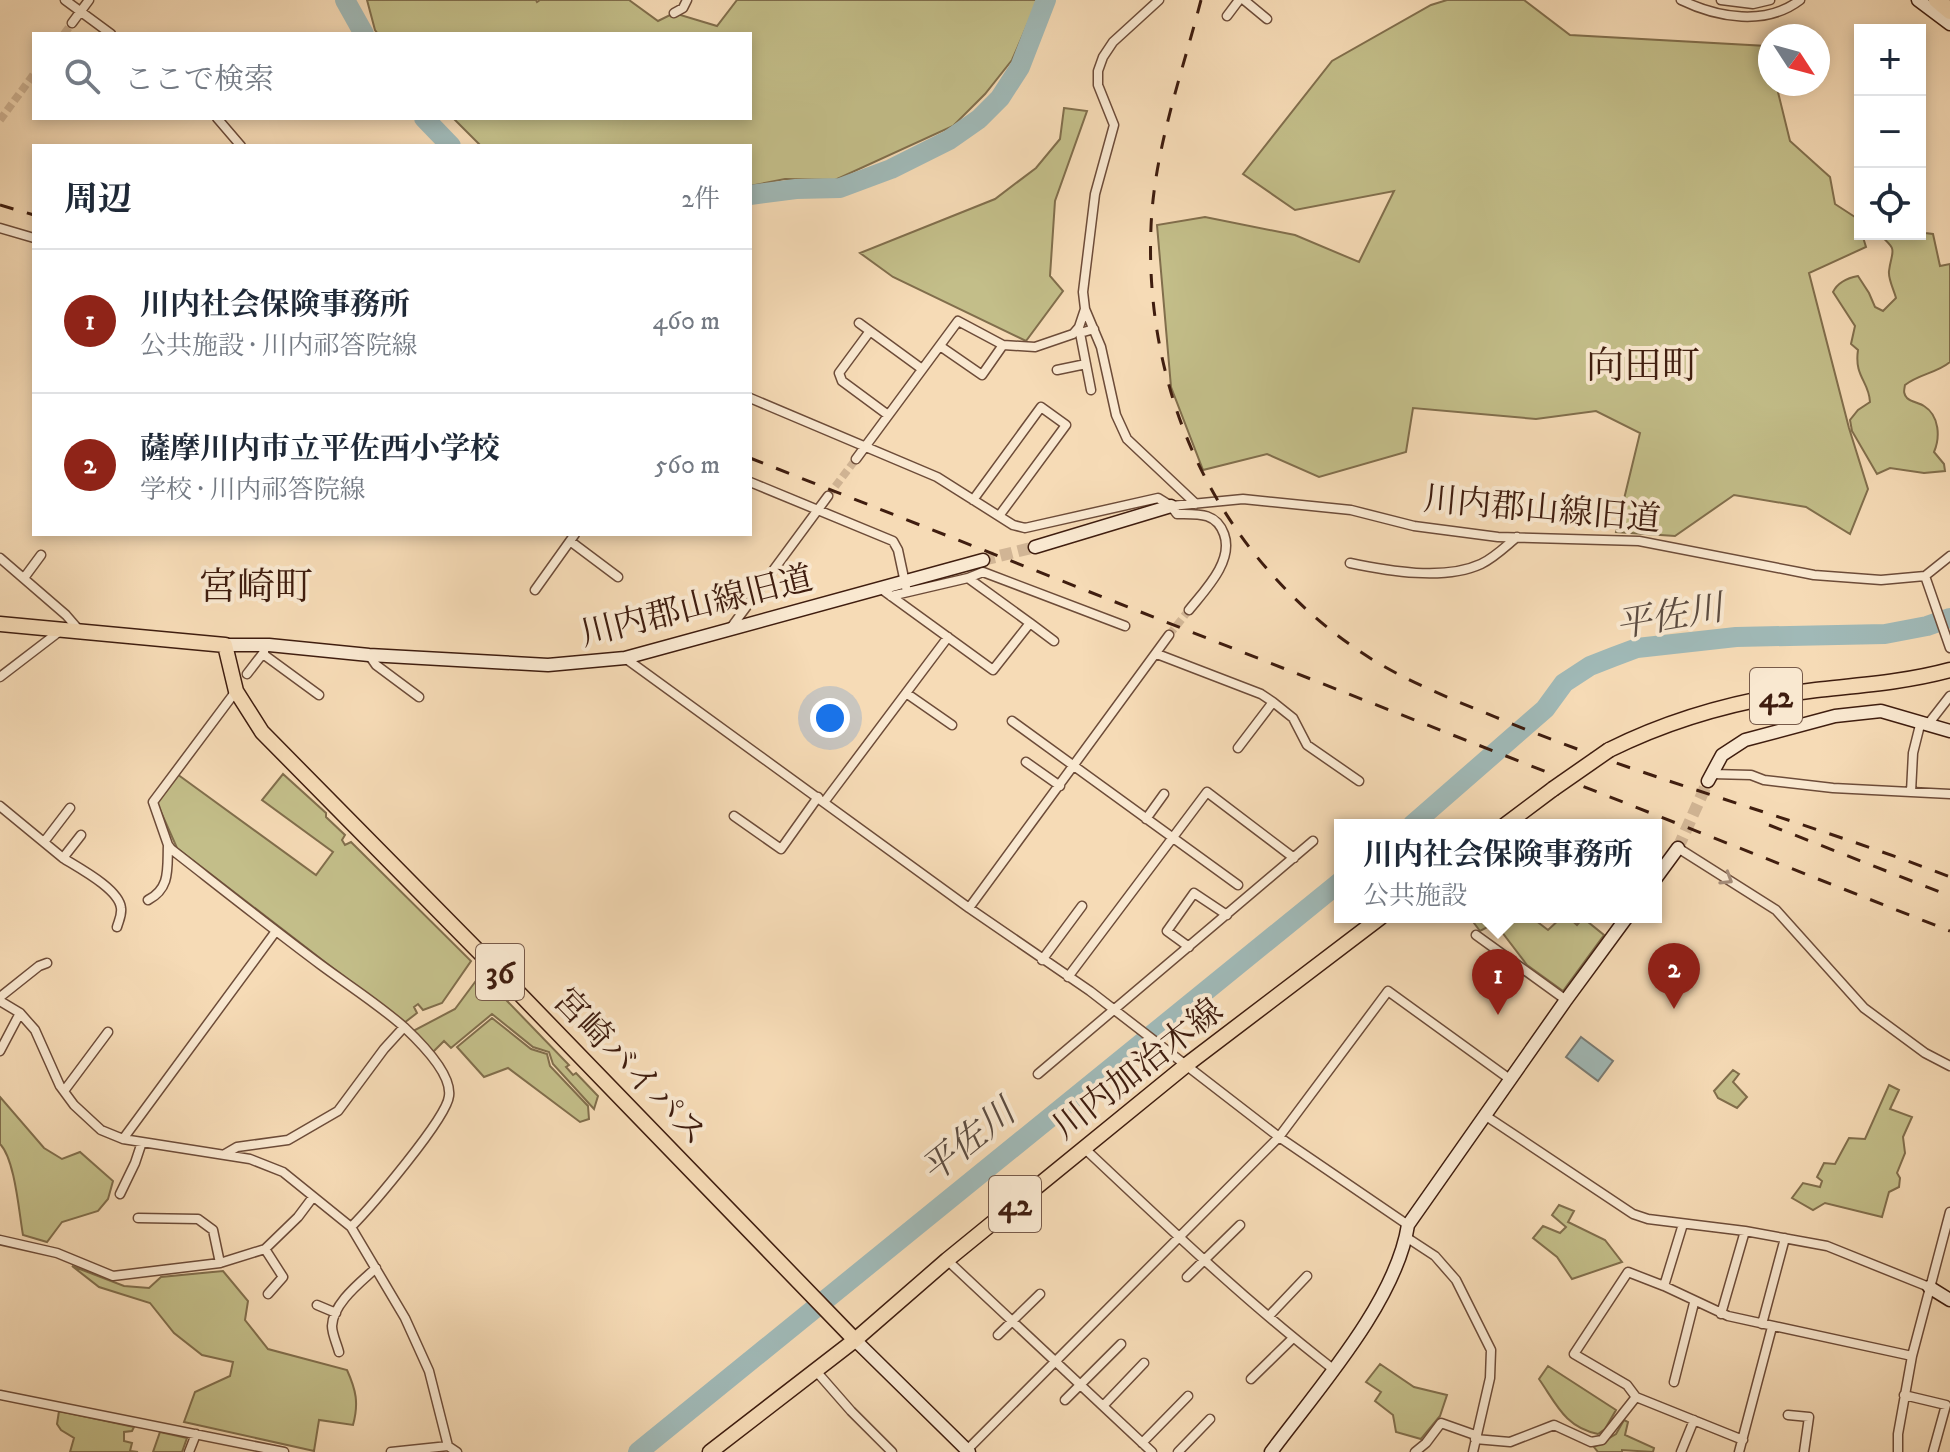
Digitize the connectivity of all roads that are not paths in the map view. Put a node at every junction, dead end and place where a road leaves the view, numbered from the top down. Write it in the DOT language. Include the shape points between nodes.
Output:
graph roads {
  1 [pos="65,0"];
  2 [pos="89,0"];
  3 [pos="687,0"];
  4 [pos="1159,0"];
  5 [pos="1242,0"];
  6 [pos="1681,0"];
  7 [pos="1721,0"];
  8 [pos="1770,0"];
  9 [pos="1800,0"];
  10 [pos="1918,0"];
  11 [pos="1937,0"];
  12 [pos="1950,11"];
  13 [pos="81,12"];
  14 [pos="674,13"];
  15 [pos="1227,16"];
  16 [pos="1267,19"];
  17 [pos="72,23"];
  18 [pos="1950,24"];
  19 [pos="108,32"];
  20 [pos="219,120"];
  21 [pos="239,144"];
  22 [pos="0,228"];
  23 [pos="32,237"];
  24 [pos="1085,309"];
  25 [pos="859,323"];
  26 [pos="1094,329"];
  27 [pos="1080,330"];
  28 [pos="870,331"];
  29 [pos="1003,345"];
  30 [pos="940,346"];
  31 [pos="1086,364"];
  32 [pos="922,369"];
  33 [pos="1057,370"];
  34 [pos="1091,390"];
  35 [pos="752,399"];
  36 [pos="888,415"];
  37 [pos="865,447"];
  38 [pos="856,459"];
  39 [pos="752,483"];
  40 [pos="828,496"];
  41 [pos="973,500"];
  42 [pos="1196,504"];
  43 [pos="1171,506"];
  44 [pos="818,510"];
  45 [pos="999,516"];
  46 [pos="1518,537"];
  47 [pos="573,538"];
  48 [pos="1035,547"];
  49 [pos="41,555"];
  50 [pos="1950,556"];
  51 [pos="0,558"];
  52 [pos="983,560"];
  53 [pos="1350,563"];
  54 [pos="1925,576"];
  55 [pos="618,577"];
  56 [pos="24,578"];
  57 [pos="968,578"];
  58 [pos="905,587"];
  59 [pos="879,588"];
  60 [pos="535,590"];
  61 [pos="891,596"];
  62 [pos="1189,610"];
  63 [pos="1030,623"];
  64 [pos="0,624"];
  65 [pos="1125,626"];
  66 [pos="61,630"];
  67 [pos="729,630"];
  68 [pos="82,633"];
  69 [pos="1169,635"];
  70 [pos="948,637"];
  71 [pos="1054,641"];
  72 [pos="225,645"];
  73 [pos="1950,648"];
  74 [pos="266,650"];
  75 [pos="1157,654"];
  76 [pos="369,655"];
  77 [pos="625,658"];
  78 [pos="1950,670"];
  79 [pos="247,674"];
  80 [pos="0,677"];
  81 [pos="236,691"];
  82 [pos="906,693"];
  83 [pos="319,695"];
  84 [pos="1950,696"];
  85 [pos="419,697"];
  86 [pos="1273,702"];
  87 [pos="1012,721"];
  88 [pos="1925,722"];
  89 [pos="952,725"];
  90 [pos="1950,731"];
  91 [pos="1238,748"];
  92 [pos="1026,762"];
  93 [pos="1074,766"];
  94 [pos="1710,778"];
  95 [pos="1359,781"];
  96 [pos="1060,786"];
  97 [pos="1911,792"];
  98 [pos="1164,794"];
  99 [pos="1950,794"];
  100 [pos="822,799"];
  101 [pos="0,806"];
  102 [pos="70,808"];
  103 [pos="734,816"];
  104 [pos="1146,819"];
  105 [pos="1513,819"];
  106 [pos="81,835"];
  107 [pos="1173,838"];
  108 [pos="1313,841"];
  109 [pos="44,842"];
  110 [pos="168,845"];
  111 [pos="1678,848"];
  112 [pos="63,858"];
  113 [pos="1294,858"];
  114 [pos="1662,870"];
  115 [pos="1238,885"];
  116 [pos="148,900"];
  117 [pos="1082,906"];
  118 [pos="969,908"];
  119 [pos="1227,915"];
  120 [pos="1373,923"];
  121 [pos="1623,923"];
  122 [pos="117,927"];
  123 [pos="276,931"];
  124 [pos="1476,935"];
  125 [pos="1189,947"];
  126 [pos="1042,960"];
  127 [pos="47,963"];
  128 [pos="1068,977"];
  129 [pos="0,999"];
  130 [pos="1566,1000"];
  131 [pos="1113,1011"];
  132 [pos="20,1013"];
  133 [pos="404,1027"];
  134 [pos="108,1032"];
  135 [pos="0,1051"];
  136 [pos="1185,1066"];
  137 [pos="1950,1066"];
  138 [pos="1038,1074"];
  139 [pos="1511,1080"];
  140 [pos="64,1091"];
  141 [pos="1486,1116"];
  142 [pos="1279,1137"];
  143 [pos="123,1139"];
  144 [pos="142,1142"];
  145 [pos="1084,1147"];
  146 [pos="225,1154"];
  147 [pos="120,1194"];
  148 [pos="313,1197"];
  149 [pos="1950,1212"];
  150 [pos="138,1218"];
  151 [pos="1683,1224"];
  152 [pos="1240,1225"];
  153 [pos="351,1227"];
  154 [pos="1407,1231"];
  155 [pos="1745,1231"];
  156 [pos="1179,1238"];
  157 [pos="1785,1238"];
  158 [pos="0,1240"];
  159 [pos="265,1249"];
  160 [pos="947,1260"];
  161 [pos="1204,1260"];
  162 [pos="220,1263"];
  163 [pos="376,1268"];
  164 [pos="1307,1276"];
  165 [pos="1187,1277"];
  166 [pos="1664,1286"];
  167 [pos="1929,1287"];
  168 [pos="268,1294"];
  169 [pos="1040,1294"];
  170 [pos="1950,1300"];
  171 [pos="1694,1303"];
  172 [pos="317,1305"];
  173 [pos="336,1313"];
  174 [pos="1721,1314"];
  175 [pos="1269,1316"];
  176 [pos="1012,1322"];
  177 [pos="1762,1324"];
  178 [pos="1772,1327"];
  179 [pos="998,1335"];
  180 [pos="1293,1338"];
  181 [pos="855,1340"];
  182 [pos="1121,1344"];
  183 [pos="339,1352"];
  184 [pos="1912,1356"];
  185 [pos="1056,1361"];
  186 [pos="1144,1363"];
  187 [pos="1333,1369"];
  188 [pos="816,1371"];
  189 [pos="1251,1379"];
  190 [pos="1674,1382"];
  191 [pos="1080,1385"];
  192 [pos="0,1395"];
  193 [pos="1904,1395"];
  194 [pos="1188,1396"];
  195 [pos="1636,1397"];
  196 [pos="1065,1400"];
  197 [pos="1103,1406"];
  198 [pos="1788,1415"];
  199 [pos="1210,1419"];
  200 [pos="1694,1420"];
  201 [pos="196,1434"];
  202 [pos="1475,1437"];
  203 [pos="1743,1440"];
  204 [pos="1142,1443"];
  205 [pos="448,1446"];
  206 [pos="273,1451"];
  207 [pos="967,1451"];
  208 [pos="189,1452"];
  209 [pos="284,1452"];
  210 [pos="391,1452"];
  211 [pos="457,1452"];
  212 [pos="710,1452"];
  213 [pos="892,1452"];
  214 [pos="1152,1452"];
  215 [pos="1178,1452"];
  216 [pos="1271,1452"];
  217 [pos="1415,1452"];
  218 [pos="1473,1452"];
  219 [pos="1681,1452"];
  220 [pos="1739,1452"];
  221 [pos="1804,1452"];
  222 [pos="1898,1452"];
  223 [pos="1933,1452"];
  1 -- 13 [label="street"];
  2 -- 13 [label="street"];
  3 -- 14 [label="street"];
  4 -- 24 [label="street" via="1113,42 1098,71 1114,125 1095,194"];
  5 -- 15 [label="street"];
  5 -- 16 [label="street"];
  6 -- 9 [label="street" via="1727,16 1756,16 1777,13"];
  7 -- 8 [label="street"];
  10 -- 18 [label="street"];
  11 -- 12 [label="highway"];
  13 -- 17 [label="street"];
  13 -- 19 [label="street"];
  20 -- 21 [label="street"];
  22 -- 23 [label="street"];
  24 -- 26 [label="street"];
  24 -- 27 [label="street"];
  25 -- 28 [label="street"];
  26 -- 27 [label="street"];
  26 -- 42 [label="street" via="1127,439"];
  27 -- 29 [label="street" via="1035,347"];
  27 -- 31 [label="street"];
  28 -- 32 [label="street"];
  28 -- 36 [label="street" via="839,373 842,381"];
  29 -- 30 [label="street" via="958,321"];
  29 -- 30 [label="street" via="982,375"];
  30 -- 32 [label="street"];
  31 -- 33 [label="street"];
  31 -- 34 [label="street"];
  32 -- 36 [label="street"];
  35 -- 37 [label="street"];
  36 -- 37 [label="street"];
  37 -- 38 [label="street"];
  37 -- 41 [label="street" via="937,477"];
  39 -- 44 [label="street"];
  40 -- 44 [label="street"];
  41 -- 45 [label="street"];
  41 -- 45 [label="street" via="1041,407 1066,425"];
  42 -- 43 [label="street, 川内郡山線旧道"];
  42 -- 46 [label="street, 川内郡山線旧道" via="1243,499 1304,505 1425,528"];
  43 -- 45 [label="street" via="1158,498 1036,528 1013,525"];
  43 -- 48 [label="street, 川内郡山線旧道"];
  43 -- 62 [label="street" via="1177,514 1212,517 1228,544 1222,566"];
  44 -- 58 [label="street" via="893,541"];
  44 -- 67 [label="street"];
  46 -- 53 [label="street" via="1481,564 1448,571 1398,574"];
  46 -- 54 [label="street, 川内郡山線旧道" via="1639,541 1814,575 1881,580"];
  47 -- 55 [label="street"];
  47 -- 60 [label="street"];
  49 -- 56 [label="street"];
  50 -- 54 [label="street"];
  51 -- 56 [label="street"];
  52 -- 58 [label="street, 川内郡山線旧道"];
  54 -- 73 [label="street"];
  56 -- 68 [label="street"];
  57 -- 58 [label="street"];
  57 -- 63 [label="street"];
  57 -- 65 [label="street" via="983,572"];
  58 -- 59 [label="street, 川内郡山線旧道"];
  58 -- 61 [label="street"];
  59 -- 61 [label="street"];
  59 -- 67 [label="street, 川内郡山線旧道"];
  61 -- 70 [label="street"];
  63 -- 70 [label="street" via="993,670"];
  63 -- 71 [label="street"];
  64 -- 66 [label="main road"];
  66 -- 68 [label="main road"];
  66 -- 80 [label="street"];
  67 -- 77 [label="street, 川内郡山線旧道"];
  68 -- 72 [label="main road"];
  69 -- 75 [label="street"];
  70 -- 82 [label="street"];
  72 -- 74 [label="street, 川内郡山線旧道"];
  72 -- 81 [label="main road, 宮崎バイパス / 36"];
  74 -- 76 [label="street, 川内郡山線旧道"];
  74 -- 79 [label="street"];
  74 -- 83 [label="street"];
  75 -- 86 [label="street"];
  75 -- 93 [label="street"];
  76 -- 77 [label="street, 川内郡山線旧道" via="548,665"];
  76 -- 85 [label="street"];
  77 -- 100 [label="street"];
  78 -- 105 [label="main road, 42, bridge" via="1713,708 1665,724 1609,750"];
  81 -- 110 [label="street" via="153,802"];
  81 -- 181 [label="main road, 宮崎バイパス / 36" via="247,713 283,755"];
  82 -- 89 [label="street"];
  82 -- 100 [label="street"];
  84 -- 88 [label="street"];
  86 -- 91 [label="street"];
  86 -- 95 [label="street" via="1293,718 1307,745"];
  87 -- 93 [label="street"];
  88 -- 90 [label="street"];
  88 -- 94 [label="street" via="1881,711 1757,735 1722,755"];
  88 -- 97 [label="street" via="1913,753"];
  92 -- 96 [label="street"];
  93 -- 96 [label="street"];
  93 -- 104 [label="street"];
  94 -- 97 [label="street" via="1751,775 1833,788"];
  96 -- 118 [label="street"];
  97 -- 99 [label="street"];
  98 -- 104 [label="street"];
  100 -- 103 [label="street" via="781,849"];
  100 -- 118 [label="street"];
  101 -- 109 [label="street"];
  102 -- 109 [label="street"];
  104 -- 107 [label="street"];
  106 -- 112 [label="street"];
  107 -- 113 [label="street" via="1207,792"];
  107 -- 115 [label="street"];
  107 -- 128 [label="street"];
  108 -- 113 [label="street"];
  109 -- 112 [label="street"];
  110 -- 116 [label="street" via="167,880 159,895"];
  110 -- 123 [label="street"];
  111 -- 114 [label="street"];
  111 -- 137 [label="street, one-way" via="1776,910 1864,1008"];
  112 -- 122 [label="street" via="104,885 121,904"];
  113 -- 119 [label="street"];
  117 -- 126 [label="street"];
  118 -- 126 [label="street"];
  119 -- 125 [label="street"];
  119 -- 125 [label="street" via="1194,893 1167,931"];
  120 -- 136 [label="main road, 川内加治木線 / 42"];
  121 -- 130 [label="street"];
  123 -- 133 [label="street"];
  123 -- 143 [label="street"];
  124 -- 130 [label="street"];
  125 -- 131 [label="street"];
  126 -- 128 [label="street"];
  127 -- 129 [label="street"];
  128 -- 131 [label="street"];
  129 -- 132 [label="street"];
  130 -- 139 [label="street"];
  131 -- 136 [label="street"];
  131 -- 138 [label="street"];
  132 -- 135 [label="street"];
  132 -- 140 [label="street" via="35,1030"];
  133 -- 146 [label="street" via="338,1111 288,1140 237,1147"];
  133 -- 153 [label="street" via="445,1073 449,1100 379,1198"];
  134 -- 140 [label="street"];
  136 -- 142 [label="street"];
  136 -- 145 [label="main road, 川内加治木線 / 42"];
  139 -- 141 [label="street"];
  139 -- 142 [label="street" via="1388,991"];
  140 -- 143 [label="street" via="101,1130"];
  141 -- 151 [label="street" via="1633,1214"];
  141 -- 154 [label="street"];
  142 -- 154 [label="street"];
  142 -- 156 [label="street"];
  143 -- 144 [label="street"];
  144 -- 146 [label="street"];
  144 -- 147 [label="street"];
  145 -- 156 [label="street"];
  145 -- 160 [label="main road, 川内加治木線 / 42"];
  146 -- 148 [label="street" via="283,1172"];
  148 -- 153 [label="street"];
  148 -- 159 [label="street"];
  149 -- 167 [label="street"];
  150 -- 162 [label="street" via="198,1219 213,1230"];
  151 -- 155 [label="street"];
  151 -- 166 [label="street"];
  152 -- 161 [label="street"];
  153 -- 163 [label="street"];
  154 -- 187 [label="street" via="1380,1301"];
  154 -- 202 [label="street" via="1456,1280 1491,1350 1490,1378"];
  155 -- 157 [label="street"];
  155 -- 174 [label="street"];
  156 -- 161 [label="street"];
  156 -- 185 [label="street"];
  157 -- 167 [label="street" via="1827,1246"];
  157 -- 177 [label="street"];
  158 -- 162 [label="street" via="57,1253 113,1276"];
  159 -- 162 [label="street"];
  159 -- 168 [label="street" via="283,1277"];
  160 -- 176 [label="street"];
  160 -- 181 [label="main road, 川内加治木線 / 42"];
  161 -- 165 [label="street"];
  161 -- 175 [label="street"];
  163 -- 173 [label="street"];
  163 -- 205 [label="street" via="429,1371"];
  164 -- 175 [label="street"];
  166 -- 171 [label="street"];
  166 -- 195 [label="street" via="1628,1272 1574,1354 1627,1385"];
  167 -- 170 [label="street"];
  167 -- 184 [label="street"];
  169 -- 176 [label="street"];
  171 -- 174 [label="street"];
  171 -- 190 [label="street"];
  172 -- 173 [label="street"];
  173 -- 183 [label="street" via="332,1328"];
  174 -- 177 [label="street"];
  175 -- 180 [label="street"];
  176 -- 179 [label="street"];
  176 -- 185 [label="street"];
  177 -- 178 [label="street"];
  178 -- 184 [label="street"];
  178 -- 203 [label="street"];
  180 -- 187 [label="street"];
  180 -- 189 [label="street"];
  181 -- 188 [label="main road, 川内加治木線 / 42"];
  181 -- 207 [label="street"];
  182 -- 191 [label="street"];
  184 -- 193 [label="street"];
  185 -- 191 [label="street"];
  185 -- 207 [label="street"];
  186 -- 197 [label="street"];
  187 -- 216 [label="street"];
  188 -- 212 [label="main road, 川内加治木線 / 42"];
  188 -- 213 [label="street"];
  191 -- 196 [label="street"];
  191 -- 197 [label="street"];
  192 -- 201 [label="street"];
  193 -- 222 [label="street"];
  193 -- 223 [label="street" via="1946,1405"];
  194 -- 204 [label="street"];
  195 -- 200 [label="street"];
  195 -- 202 [label="street" via="1602,1440 1591,1442 1554,1425 1510,1442"];
  197 -- 204 [label="street"];
  198 -- 221 [label="street" via="1809,1417"];
  199 -- 215 [label="street"];
  200 -- 203 [label="street"];
  200 -- 219 [label="street"];
  201 -- 206 [label="street"];
  201 -- 208 [label="street"];
  202 -- 217 [label="street" via="1441,1423"];
  202 -- 218 [label="street"];
  203 -- 220 [label="street"];
  204 -- 214 [label="street"];
  205 -- 210 [label="street"];
  205 -- 211 [label="street"];
  206 -- 209 [label="street"];
}
